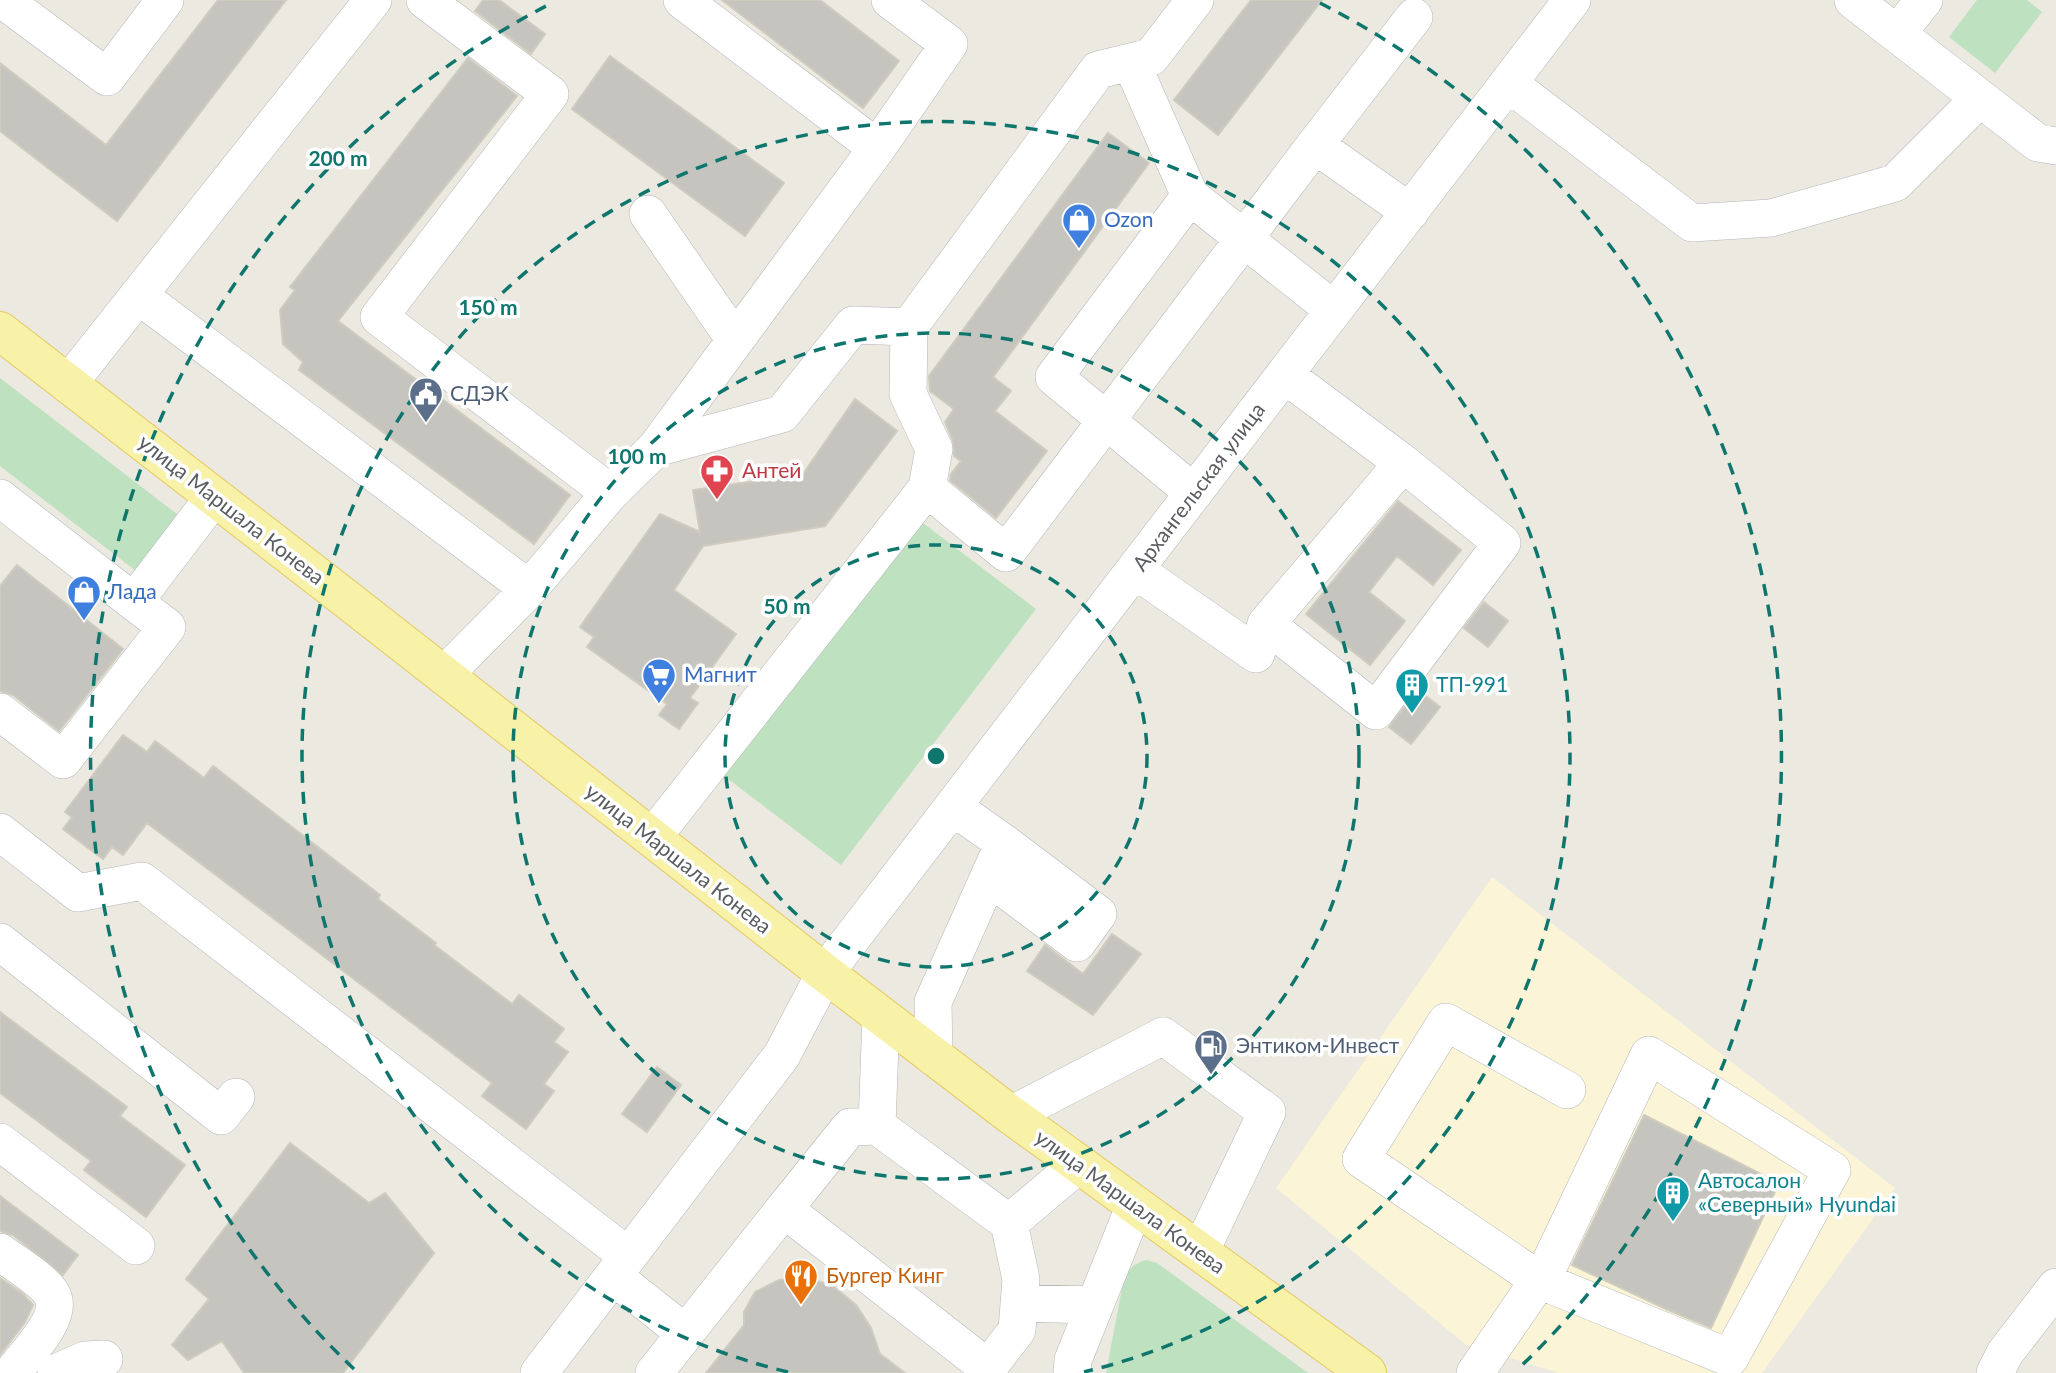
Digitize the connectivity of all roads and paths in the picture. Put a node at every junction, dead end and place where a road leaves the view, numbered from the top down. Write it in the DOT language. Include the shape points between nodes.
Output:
graph roads {
  1 [pos="3,0"];
  2 [pos="165,0"];
  3 [pos="373,0"];
  4 [pos="425,0"];
  5 [pos="681,0"];
  6 [pos="890,0"];
  7 [pos="1195,0"];
  8 [pos="1572,0"];
  9 [pos="1853,0"];
  10 [pos="1924,0"];
  11 [pos="1414,17"];
  12 [pos="1897,34"];
  13 [pos="1131,62"];
  14 [pos="1508,83"];
  15 [pos="1980,98"];
  16 [pos="1315,145"];
  17 [pos="2056,146"];
  18 [pos="877,148"];
  19 [pos="1189,196"];
  20 [pos="1410,212"];
  21 [pos="648,214"];
  22 [pos="1244,239"];
  23 [pos="138,295"];
  24 [pos="1334,310"];
  25 [pos="909,327"];
  26 [pos="0,331"];
  27 [pos="735,340"];
  28 [pos="1284,374"];
  29 [pos="68,384"];
  30 [pos="1107,420"];
  31 [pos="656,447"];
  32 [pos="1403,463"];
  33 [pos="926,488"];
  34 [pos="610,493"];
  35 [pos="1194,493"];
  36 [pos="214,497"];
  37 [pos="0,498"];
  38 [pos="1135,570"];
  39 [pos="529,589"];
  40 [pos="134,602"];
  41 [pos="1266,624"];
  42 [pos="444,675"];
  43 [pos="0,712"];
  44 [pos="953,807"];
  45 [pos="0,832"];
  46 [pos="652,838"];
  47 [pos="1004,843"];
  48 [pos="989,877"];
  49 [pos="0,942"];
  50 [pos="825,974"];
  51 [pos="881,1016"];
  52 [pos="934,1057"];
  53 [pos="1567,1090"];
  54 [pos="236,1097"];
  55 [pos="1011,1115"];
  56 [pos="877,1126"];
  57 [pos="0,1143"];
  58 [pos="1079,1164"];
  59 [pos="1135,1205"];
  60 [pos="784,1209"];
  61 [pos="1009,1223"];
  62 [pos="136,1246"];
  63 [pos="0,1252"];
  64 [pos="1200,1252"];
  65 [pos="621,1266"];
  66 [pos="1539,1280"];
  67 [pos="2056,1287"];
  68 [pos="1019,1303"];
  69 [pos="1094,1305"];
  70 [pos="685,1333"];
  71 [pos="104,1359"];
  72 [pos="0,1362"];
  73 [pos="1069,1369"];
  74 [pos="986,1370"];
  75 [pos="13,1373"];
  76 [pos="56,1373"];
  77 [pos="539,1373"];
  78 [pos="654,1373"];
  79 [pos="1367,1373"];
  80 [pos="1475,1373"];
  81 [pos="1995,1373"];
  1 -- 2 [label="street" via="107,77"];
  3 -- 23 [label="street"];
  4 -- 34 [label="street" via="550,93 379,317"];
  5 -- 18 [label="street"];
  6 -- 18 [label="street" via="949,44"];
  7 -- 13 [label="street" via="1152,58"];
  8 -- 14 [label="street, Архангельская улица"];
  9 -- 12 [label="street"];
  10 -- 12 [label="street"];
  11 -- 16 [label="street"];
  12 -- 15 [label="street"];
  13 -- 19 [label="street"];
  13 -- 25 [label="street" via="1098,70"];
  14 -- 15 [label="street" via="1692,223 1771,218 1895,184"];
  14 -- 20 [label="street, Архангельская улица"];
  15 -- 17 [label="street" via="2038,143"];
  16 -- 20 [label="street"];
  16 -- 22 [label="street"];
  18 -- 27 [label="street"];
  19 -- 22 [label="street"];
  19 -- 30 [label="street" via="1055,377"];
  20 -- 24 [label="street, Архангельская улица"];
  21 -- 27 [label="street"];
  22 -- 24 [label="street"];
  22 -- 30 [label="street"];
  23 -- 29 [label="street"];
  23 -- 39 [label="street"];
  24 -- 28 [label="street, Архангельская улица"];
  25 -- 31 [label="street" via="853,325 782,414"];
  25 -- 33 [label="street" via="908,394 934,449"];
  26 -- 29 [label="main road, улица Маршала Конева"];
  27 -- 31 [label="street"];
  28 -- 32 [label="street"];
  28 -- 35 [label="street, Архангельская улица"];
  29 -- 36 [label="main road, улица Маршала Конева"];
  30 -- 33 [label="street" via="1006,554"];
  30 -- 35 [label="street"];
  31 -- 34 [label="street"];
  32 -- 41 [label="street"];
  32 -- 41 [label="street" via="1502,543 1376,711"];
  33 -- 46 [label="street"];
  34 -- 39 [label="street"];
  35 -- 38 [label="street, Архангельская улица"];
  36 -- 40 [label="street"];
  36 -- 42 [label="main road, улица Маршала Конева"];
  37 -- 40 [label="street"];
  38 -- 41 [label="street" via="1256,654"];
  38 -- 44 [label="street, Архангельская улица"];
  39 -- 42 [label="street"];
  40 -- 43 [label="street" via="167,627 63,760"];
  42 -- 46 [label="main road, улица Маршала Конева"];
  44 -- 47 [label="street"];
  44 -- 50 [label="street, Архангельская улица"];
  45 -- 65 [label="street" via="78,893 142,881"];
  46 -- 50 [label="main road, улица Маршала Конева"];
  47 -- 48 [label="street"];
  47 -- 48 [label="street" via="1098,914 1077,943"];
  48 -- 52 [label="street" via="933,1002"];
  49 -- 54 [label="street" via="221,1116"];
  50 -- 51 [label="main road, улица Маршала Конева"];
  50 -- 65 [label="street, Архангельская улица" via="782,1055"];
  51 -- 52 [label="main road, улица Маршала Конева"];
  51 -- 56 [label="street"];
  52 -- 55 [label="main road, улица Маршала Конева"];
  53 -- 66 [label="street" via="1446,1022 1361,1159"];
  55 -- 58 [label="main road, улица Маршала Конева"];
  55 -- 64 [label="street" via="1163,1036 1267,1112"];
  56 -- 60 [label="street" via="850,1127"];
  56 -- 61 [label="street"];
  57 -- 62 [label="street"];
  58 -- 59 [label="main road, улица Маршала Конева"];
  58 -- 61 [label="street"];
  59 -- 64 [label="main road, улица Маршала Конева"];
  59 -- 69 [label="street"];
  60 -- 70 [label="street"];
  60 -- 74 [label="street"];
  61 -- 68 [label="street" via="1021,1279"];
  63 -- 75 [label="street" via="49,1290 55,1307 51,1322"];
  64 -- 79 [label="main road, улица Маршала Конева"];
  65 -- 70 [label="street"];
  65 -- 77 [label="street, Архангельская улица"];
  66 -- 66 [label="street" via="1730,1358 1832,1170 1649,1055"];
  66 -- 80 [label="street"];
  67 -- 81 [label="street"];
  68 -- 69 [label="street"];
  68 -- 74 [label="street" via="1017,1330"];
  69 -- 73 [label="street"];
  70 -- 78 [label="street"];
  71 -- 76 [label="street" via="85,1360"];
  72 -- 75 [label="street"];
}
